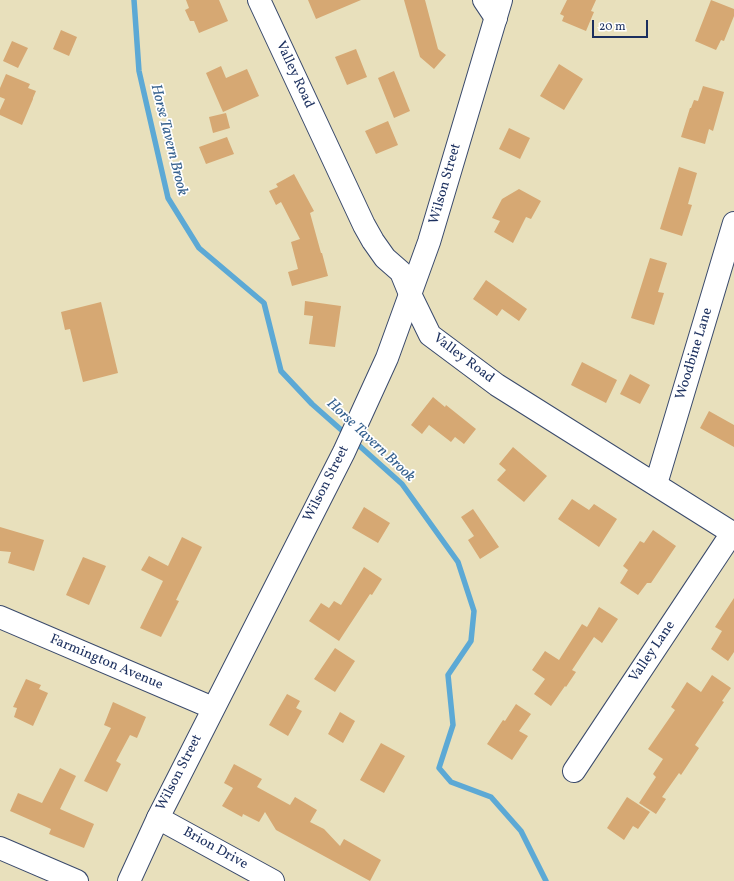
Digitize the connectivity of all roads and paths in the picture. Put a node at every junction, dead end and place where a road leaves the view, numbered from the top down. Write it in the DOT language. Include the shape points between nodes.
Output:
graph roads {
  1 [pos="259,0"];
  2 [pos="494,6"];
  3 [pos="734,223"];
  4 [pos="410,294"];
  5 [pos="656,484"];
  6 [pos="733,533"];
  7 [pos="0,617"];
  8 [pos="213,708"];
  9 [pos="574,771"];
  10 [pos="158,818"];
  11 [pos="0,848"];
  12 [pos="77,881"];
  13 [pos="129,881"];
  14 [pos="273,881"];
  1 -- 4 [label="street, Valley Road" via="364,226 385,258 401,272"];
  2 -- 4 [label="street, Wilson Street" via="429,242"];
  3 -- 5 [label="street, Woodbine Lane"];
  4 -- 5 [label="street, Valley Road" via="430,335 497,385"];
  4 -- 8 [label="street, Wilson Street" via="387,358 344,452"];
  5 -- 6 [label="street, Valley Road"];
  6 -- 9 [label="street, Valley Lane"];
  7 -- 8 [label="street, Farmington Avenue"];
  8 -- 10 [label="street, Wilson Street"];
  10 -- 13 [label="street, Wilson Street"];
  10 -- 14 [label="street, Brion Drive"];
  11 -- 12 [label="street"];
}
